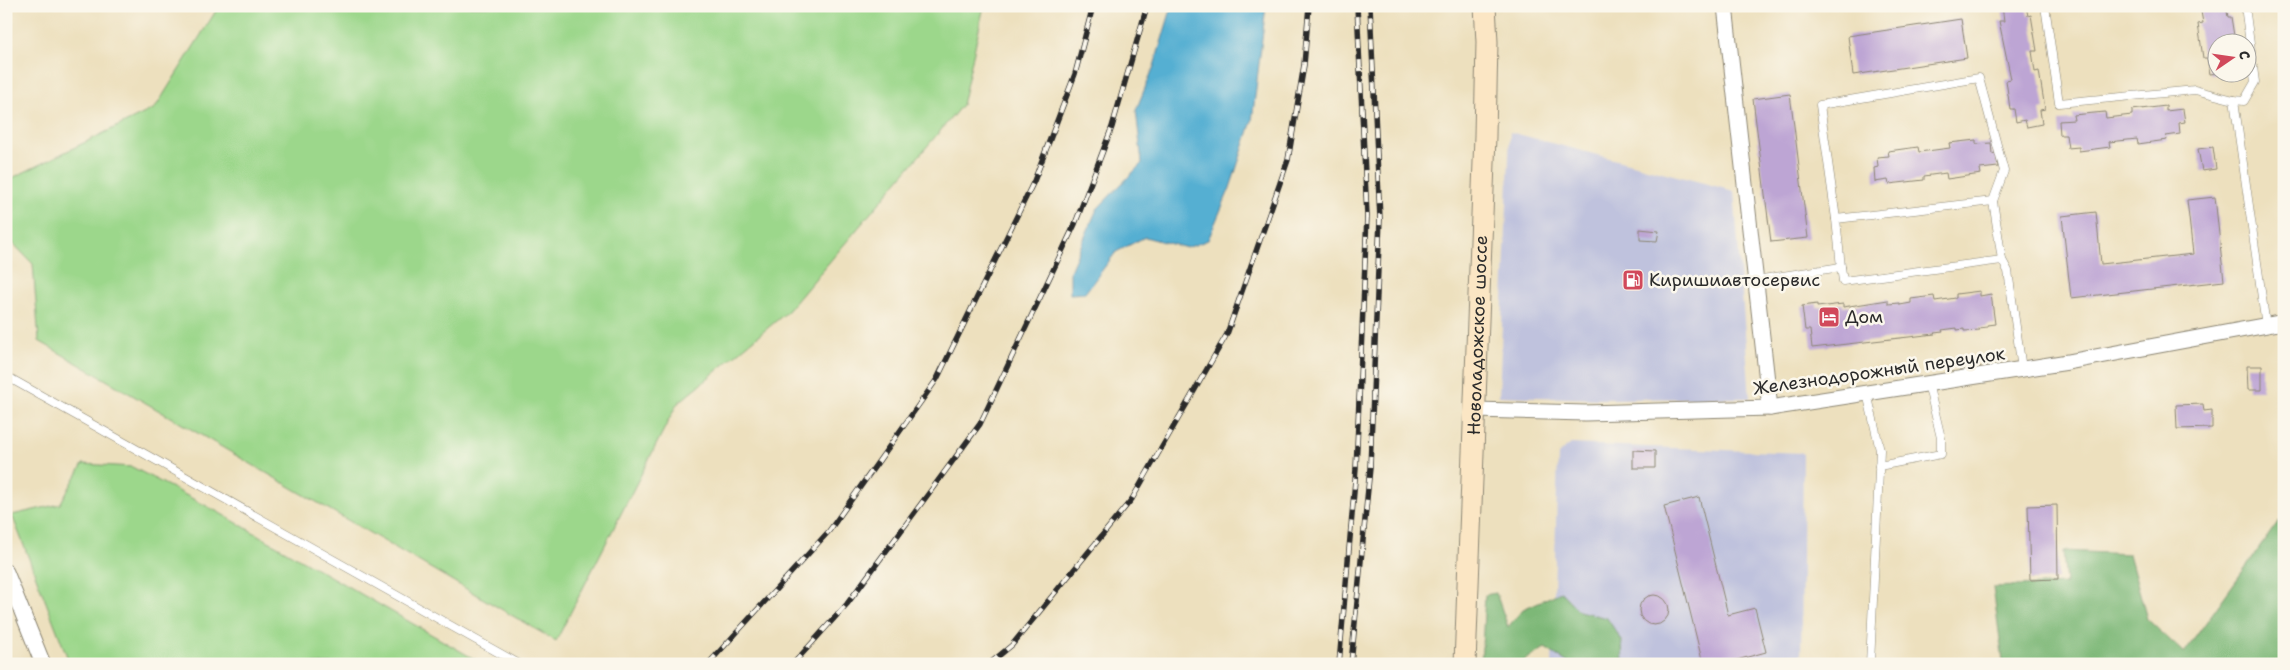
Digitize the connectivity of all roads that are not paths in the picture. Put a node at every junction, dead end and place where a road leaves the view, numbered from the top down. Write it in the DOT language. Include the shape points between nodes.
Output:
graph roads {
  1 [pos="1485,6"];
  2 [pos="1725,6"];
  3 [pos="2045,6"];
  4 [pos="2245,6"];
  5 [pos="2234,100"];
  6 [pos="1993,201"];
  7 [pos="1836,219"];
  8 [pos="2002,260"];
  9 [pos="1841,267"];
  10 [pos="1756,280"];
  11 [pos="2284,322"];
  12 [pos="2266,326"];
  13 [pos="2022,369"];
  14 [pos="6,376"];
  15 [pos="1928,383"];
  16 [pos="1867,393"];
  17 [pos="1770,408"];
  18 [pos="1475,410"];
  19 [pos="1879,466"];
  20 [pos="6,572"];
  21 [pos="43,664"];
  22 [pos="519,664"];
  23 [pos="1465,664"];
  24 [pos="1870,664"];
  1 -- 18 [label="main road, Новоладожское шоссе" via="1488,42"];
  2 -- 10 [label="street"];
  3 -- 5 [label="lane" via="2059,102 2195,90"];
  4 -- 5 [label="lane" via="2255,82 2244,101"];
  5 -- 12 [label="lane"];
  6 -- 7 [label="lane"];
  6 -- 7 [label="lane" via="2004,171 1979,78 1820,105"];
  6 -- 8 [label="lane"];
  7 -- 9 [label="lane"];
  8 -- 9 [label="lane" via="1843,282"];
  8 -- 13 [label="lane" via="2008,271"];
  9 -- 10 [label="lane"];
  10 -- 17 [label="street"];
  11 -- 12 [label="street, Железнодорожный переулок"];
  12 -- 13 [label="street, Железнодорожный переулок"];
  13 -- 15 [label="street, Железнодорожный переулок"];
  14 -- 22 [label="lane"];
  15 -- 16 [label="street, Железнодорожный переулок"];
  15 -- 19 [label="lane" via="1941,454"];
  16 -- 17 [label="street, Железнодорожный переулок"];
  16 -- 19 [label="lane" via="1880,450"];
  17 -- 18 [label="street, Железнодорожный переулок" via="1585,413"];
  18 -- 23 [label="main road, Новоладожское шоссе"];
  19 -- 24 [label="lane"];
  20 -- 21 [label="street"];
}
